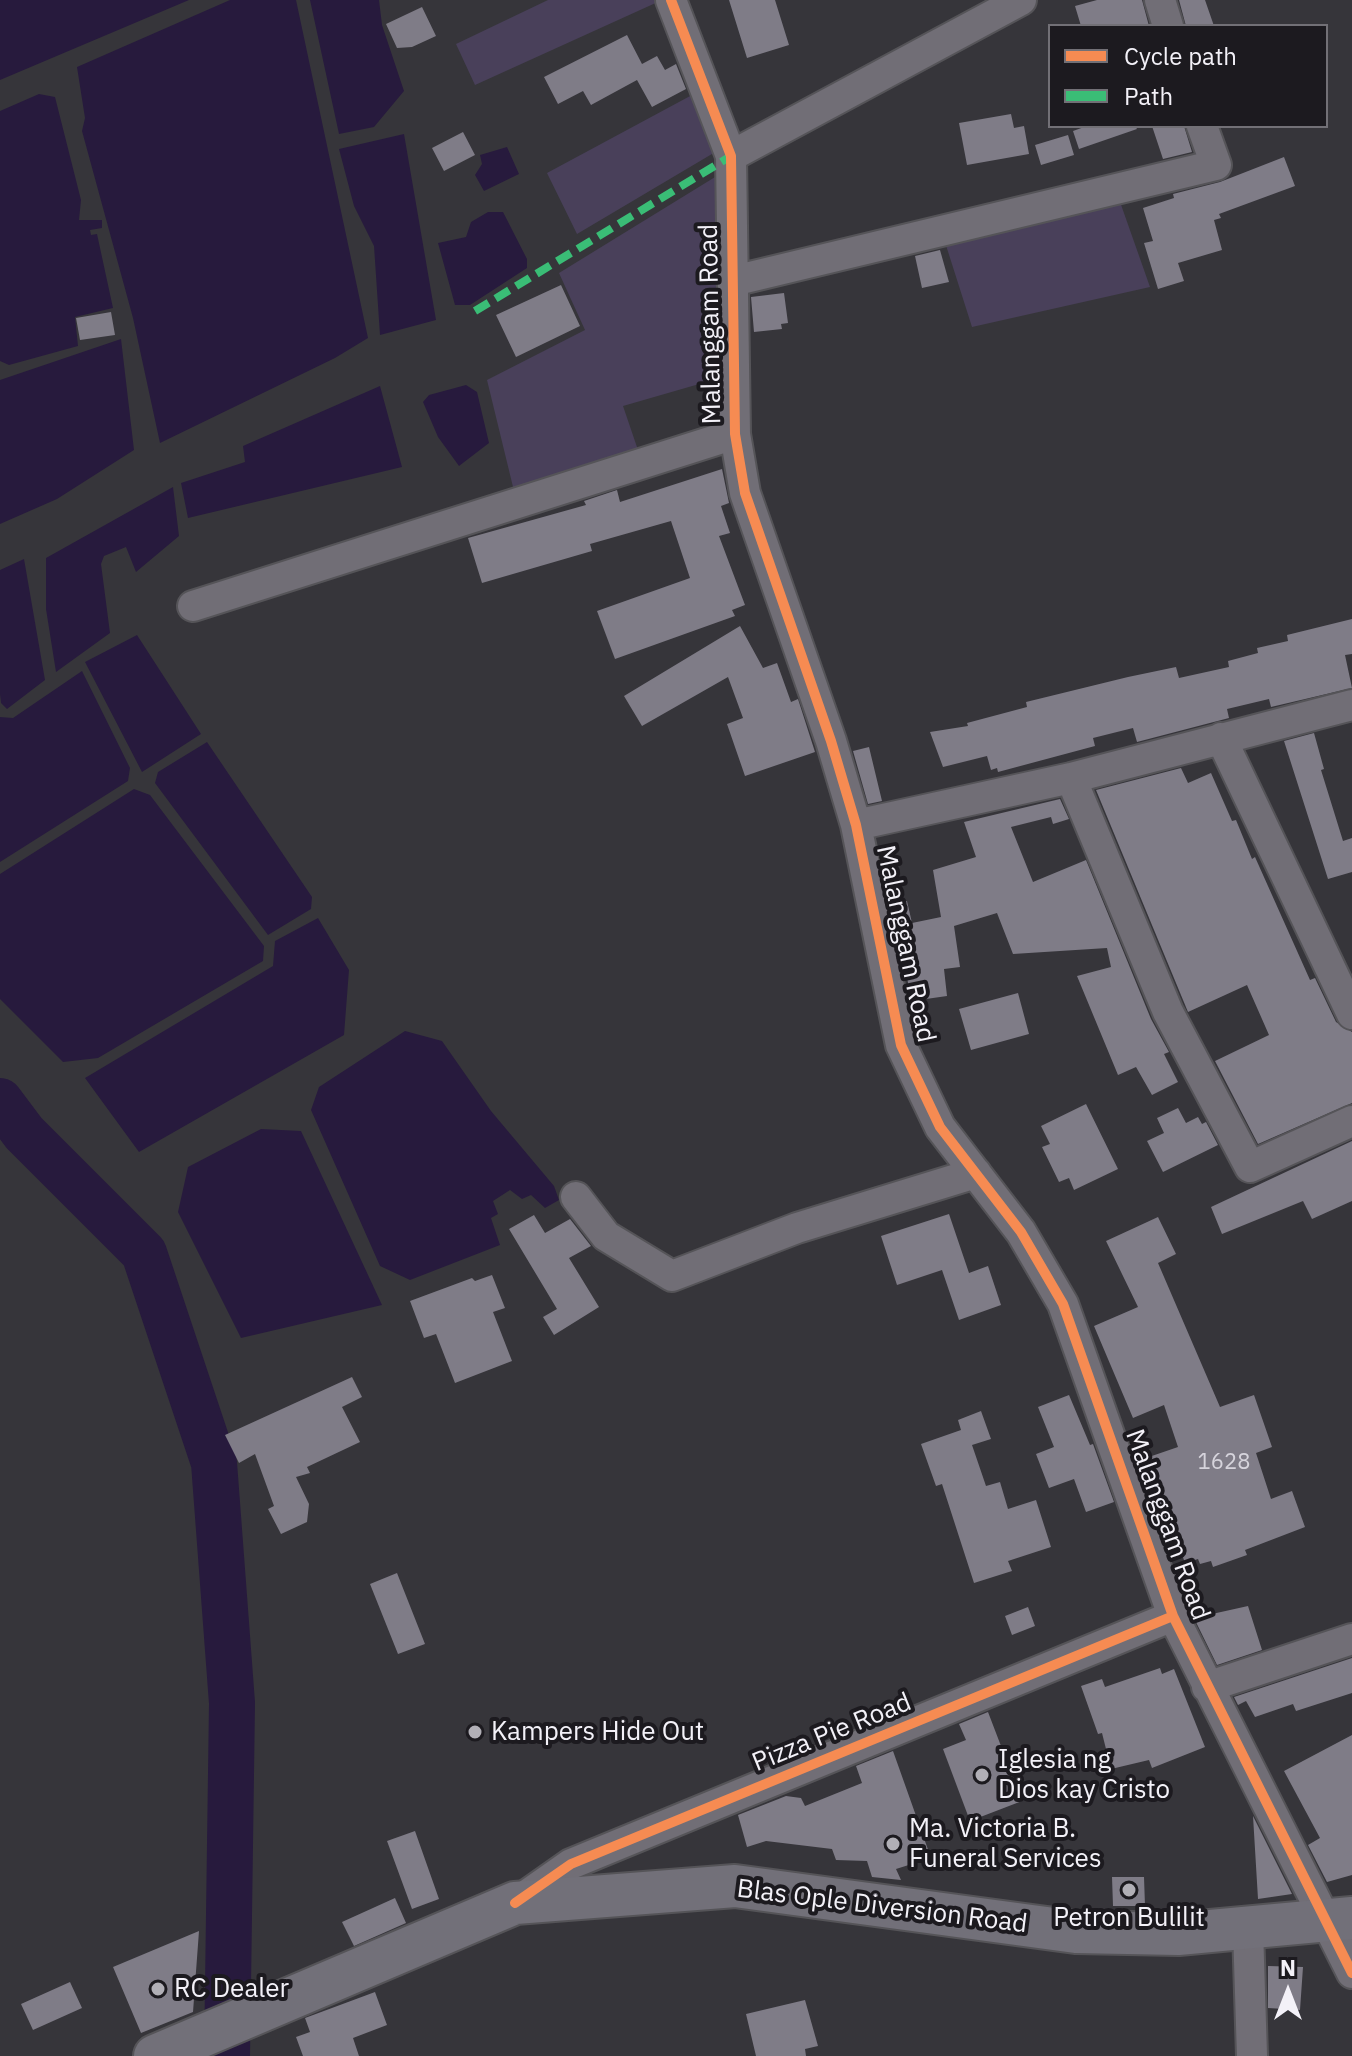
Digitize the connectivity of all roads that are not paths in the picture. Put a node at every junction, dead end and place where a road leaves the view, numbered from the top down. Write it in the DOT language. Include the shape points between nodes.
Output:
graph roads {
  1 [pos="671,0"];
  2 [pos="1021,0"];
  3 [pos="1160,0"];
  4 [pos="1167,24"];
  5 [pos="1203,128"];
  6 [pos="731,156"];
  7 [pos="733,281"];
  8 [pos="735,434"];
  9 [pos="193,606"];
  10 [pos="1352,705"];
  11 [pos="1221,738"];
  12 [pos="1071,778"];
  13 [pos="856,825"];
  14 [pos="1340,956"];
  15 [pos="1352,1014"];
  16 [pos="1352,1121"];
  17 [pos="976,1173"];
  18 [pos="576,1197"];
  19 [pos="1173,1616"];
  20 [pos="1352,1639"];
  21 [pos="1207,1687"];
  22 [pos="515,1903"];
  23 [pos="1340,1920"];
  24 [pos="1248,1929"];
  25 [pos="1352,1973"];
  26 [pos="174,2048"];
  27 [pos="1252,2056"];
  1 -- 6 [label="street, Malanggam Road"];
  2 -- 6 [label="street"];
  3 -- 4 [label="street"];
  5 -- 7 [label="street" via="1216,165"];
  6 -- 7 [label="street, Malanggam Road"];
  7 -- 8 [label="street, Malanggam Road"];
  8 -- 9 [label="street"];
  8 -- 13 [label="street, Malanggam Road" via="745,493"];
  10 -- 11 [label="street"];
  11 -- 12 [label="street"];
  11 -- 14 [label="street"];
  12 -- 13 [label="street"];
  12 -- 16 [label="street" via="1168,1012 1250,1167"];
  13 -- 17 [label="street, Malanggam Road" via="901,1045 940,1127"];
  14 -- 15 [label="street"];
  17 -- 18 [label="street" via="797,1228 672,1276 606,1236"];
  17 -- 19 [label="street, Malanggam Road" via="1021,1232 1063,1304"];
  19 -- 21 [label="street, Malanggam Road"];
  19 -- 22 [label="street, Pizza Pie Road" via="571,1864"];
  20 -- 21 [label="street"];
  21 -- 23 [label="street, Malanggam Road"];
  22 -- 24 [label="main road, Blas Ople Diversion Road" via="735,1886 1076,1932"];
  22 -- 26 [label="main road, Blas Ople Diversion Road"];
  23 -- 24 [label="main road, Blas Ople Diversion Road"];
  23 -- 25 [label="street, Malanggam Road"];
  24 -- 27 [label="street"];
}
